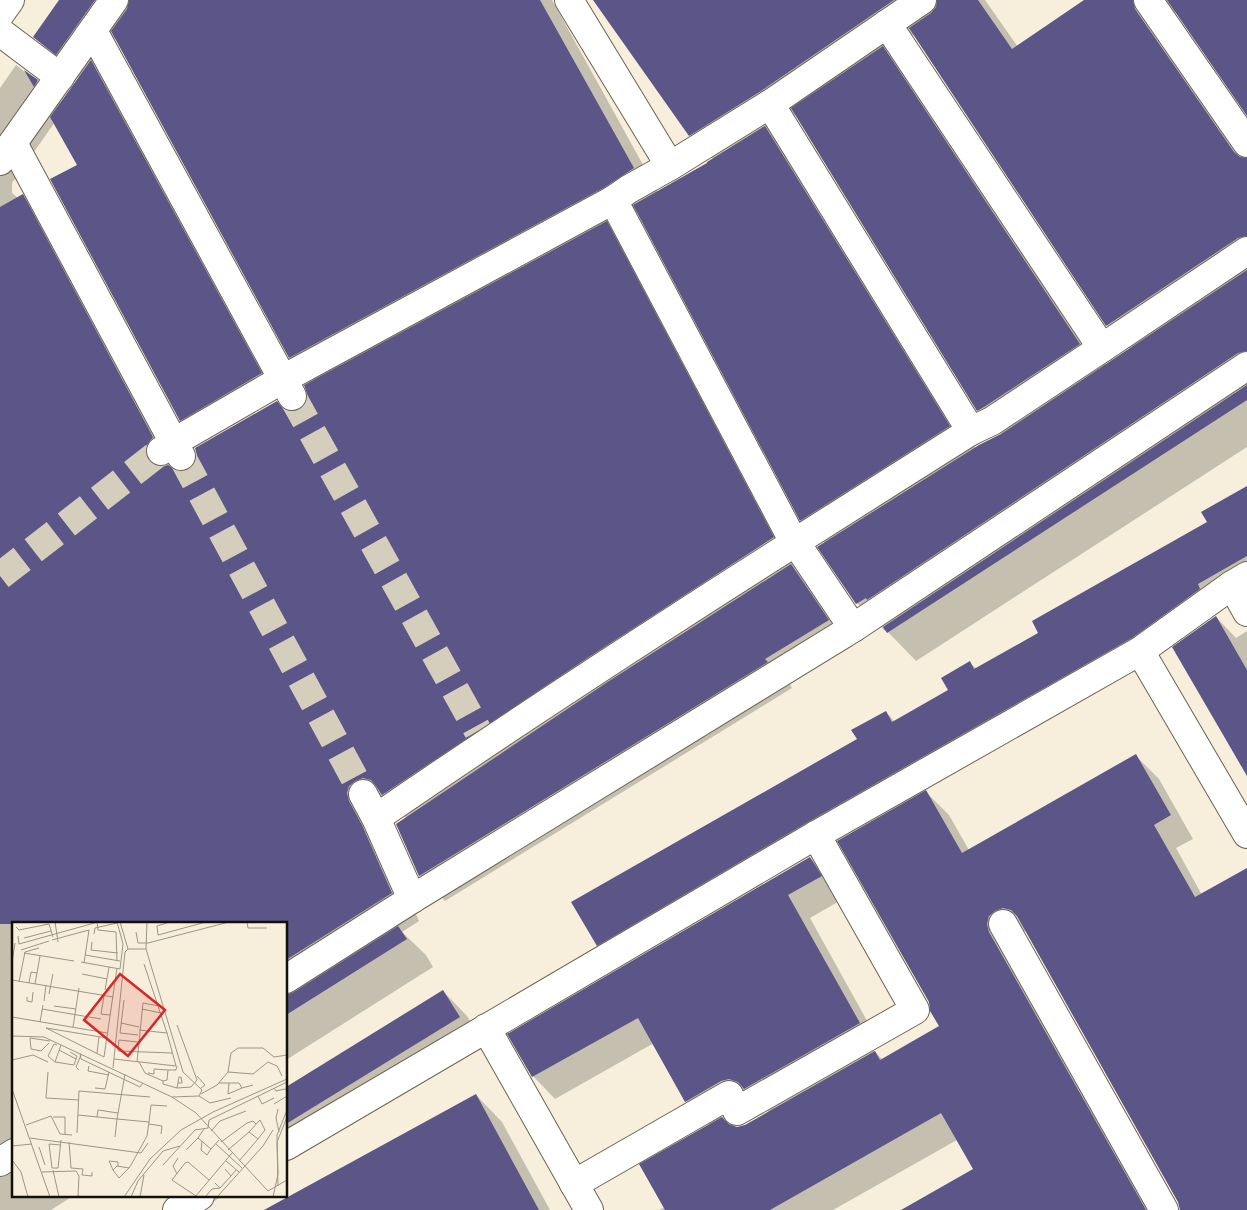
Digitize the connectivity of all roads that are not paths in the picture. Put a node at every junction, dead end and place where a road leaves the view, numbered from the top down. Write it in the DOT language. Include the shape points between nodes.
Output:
graph roads {
  1 [pos="10,0"];
  2 [pos="114,0"];
  3 [pos="569,0"];
  4 [pos="922,0"];
  5 [pos="1148,0"];
  6 [pos="0,14"];
  7 [pos="887,24"];
  8 [pos="93,30"];
  9 [pos="0,32"];
  10 [pos="60,77"];
  11 [pos="770,104"];
  12 [pos="1247,143"];
  13 [pos="6,152"];
  14 [pos="670,166"];
  15 [pos="613,200"];
  16 [pos="1247,251"];
  17 [pos="1102,348"];
  18 [pos="1247,366"];
  19 [pos="287,387"];
  20 [pos="971,431"];
  21 [pos="796,541"];
  22 [pos="1240,580"];
  23 [pos="1247,612"];
  24 [pos="853,628"];
  25 [pos="1140,651"];
  26 [pos="363,794"];
  27 [pos="376,818"];
  28 [pos="1247,834"];
  29 [pos="816,835"];
  30 [pos="412,899"];
  31 [pos="1003,924"];
  32 [pos="288,978"];
  33 [pos="486,1028"];
  34 [pos="288,1145"];
  35 [pos="12,1154"];
  36 [pos="0,1162"];
  37 [pos="574,1184"];
  38 [pos="197,1198"];
  39 [pos="177,1210"];
  40 [pos="589,1210"];
  41 [pos="1164,1210"];
  1 -- 6 [label="lane"];
  2 -- 8 [label="lane"];
  3 -- 14 [label="lane"];
  4 -- 7 [label="lane"];
  5 -- 12 [label="lane"];
  7 -- 11 [label="lane"];
  7 -- 17 [label="lane"];
  8 -- 10 [label="lane"];
  8 -- 19 [label="lane"];
  9 -- 10 [label="lane"];
  10 -- 13 [label="lane"];
  11 -- 14 [label="lane"];
  11 -- 20 [label="lane"];
  13 -- 19 [label="lane" via="172,450"];
  14 -- 15 [label="lane"];
  15 -- 19 [label="lane"];
  15 -- 21 [label="lane"];
  16 -- 17 [label="lane"];
  17 -- 20 [label="lane" via="992,421"];
  18 -- 24 [label="lane"];
  20 -- 21 [label="lane"];
  21 -- 24 [label="lane"];
  21 -- 27 [label="lane" via="481,738"];
  22 -- 23 [label="lane"];
  22 -- 25 [label="lane"];
  24 -- 30 [label="lane"];
  25 -- 28 [label="lane"];
  25 -- 29 [label="lane"];
  26 -- 27 [label="lane"];
  27 -- 30 [label="lane"];
  29 -- 33 [label="lane"];
  29 -- 37 [label="lane" via="915,1010 737,1111 729,1095"];
  30 -- 32 [label="lane"];
  31 -- 41 [label="lane"];
  33 -- 34 [label="lane"];
  33 -- 37 [label="lane"];
  35 -- 36 [label="lane"];
  37 -- 40 [label="lane"];
  38 -- 39 [label="lane"];
}
